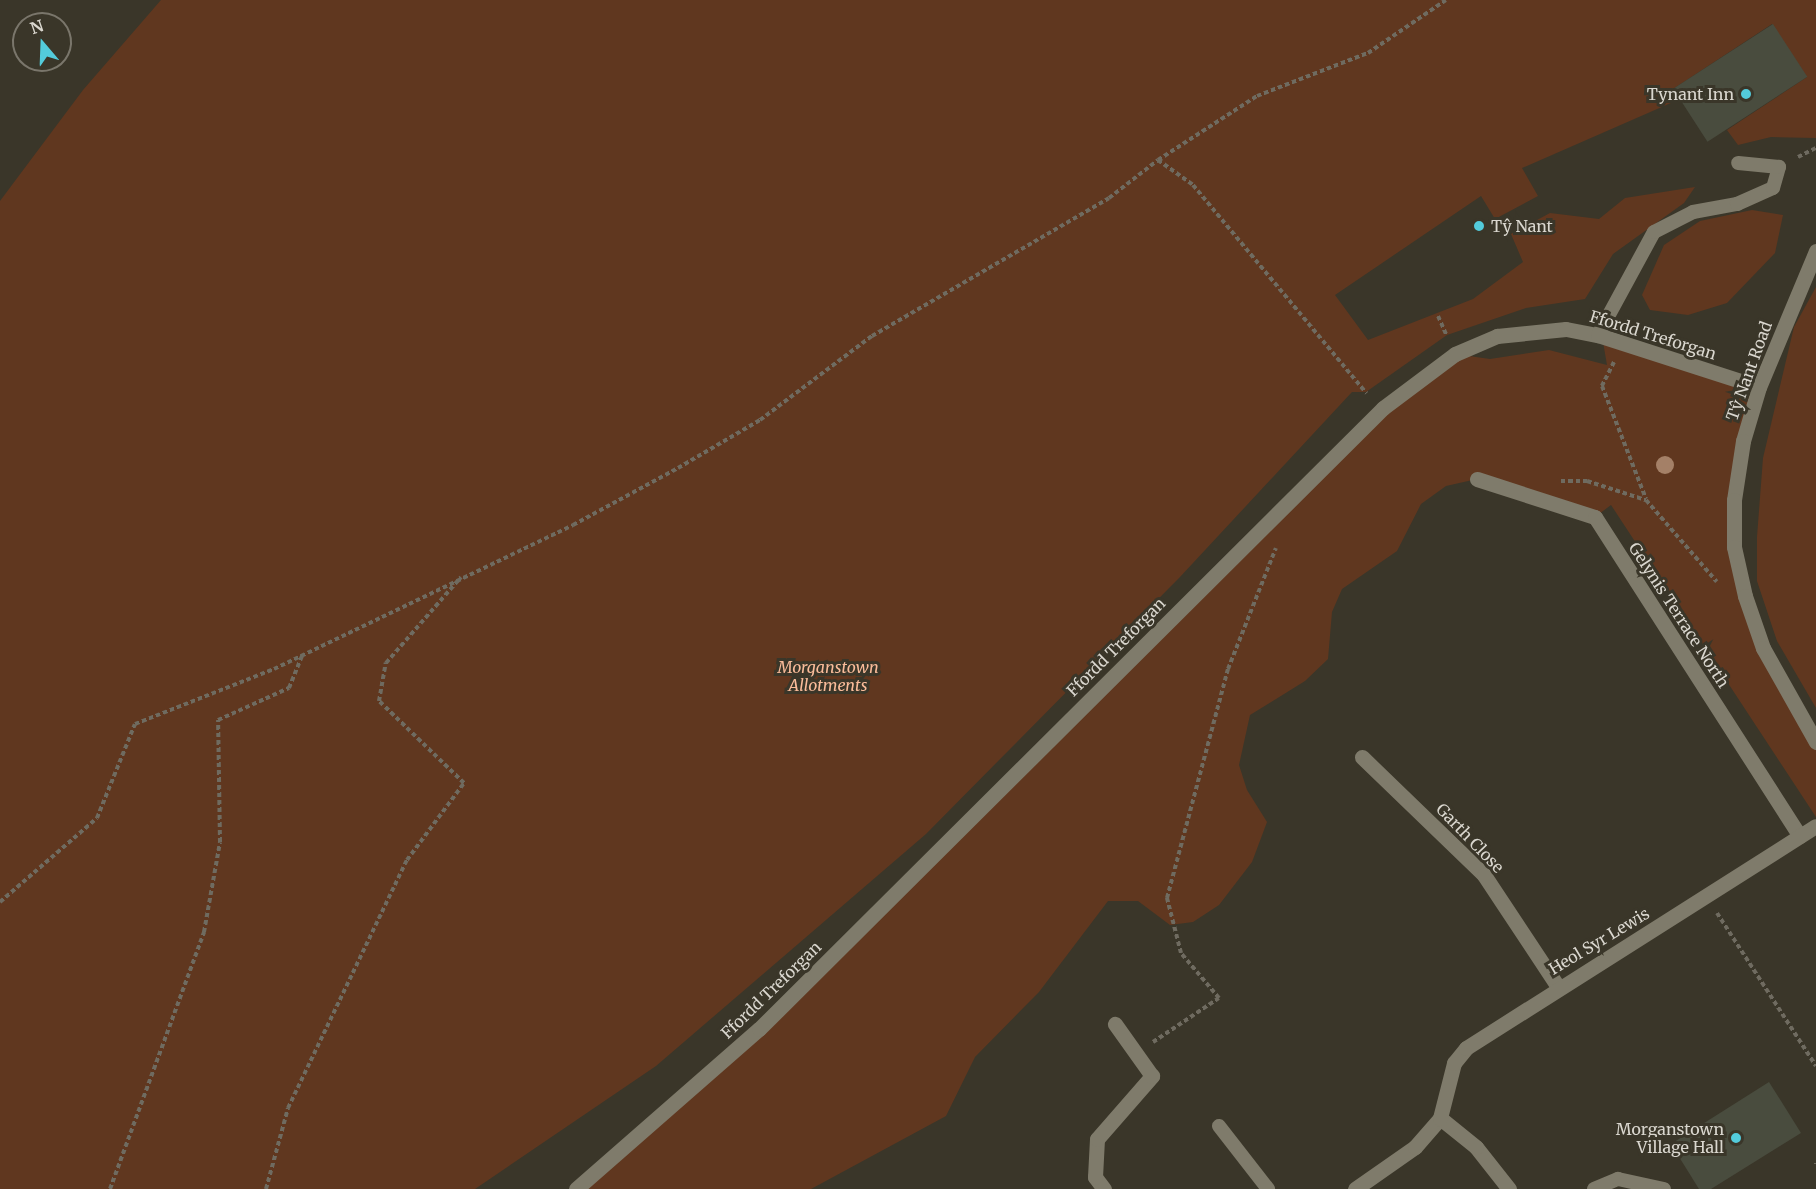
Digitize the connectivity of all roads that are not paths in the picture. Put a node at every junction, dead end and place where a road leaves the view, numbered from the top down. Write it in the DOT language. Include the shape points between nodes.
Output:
graph roads {
  1 [pos="1738,163"];
  2 [pos="1816,251"];
  3 [pos="1598,334"];
  4 [pos="1759,387"];
  5 [pos="1477,479"];
  6 [pos="1816,742"];
  7 [pos="1362,756"];
  8 [pos="1816,826"];
  9 [pos="1800,836"];
  10 [pos="1558,987"];
  11 [pos="1115,1024"];
  12 [pos="1440,1118"];
  13 [pos="1219,1126"];
  14 [pos="576,1189"];
  15 [pos="1104,1189"];
  16 [pos="1268,1189"];
  17 [pos="1355,1189"];
  18 [pos="1509,1189"];
  19 [pos="1594,1189"];
  20 [pos="1664,1189"];
  1 -- 3 [label="lane" via="1779,167 1773,188 1737,204 1694,212 1653,232"];
  2 -- 4 [label="street, Tŷ Nant Road"];
  3 -- 4 [label="street, Ffordd Treforgan"];
  3 -- 14 [label="street, Ffordd Treforgan" via="1566,329 1497,336 1455,354 1383,408 759,1029"];
  4 -- 6 [label="street, Tŷ Nant Road" via="1743,441 1734,500 1734,547 1763,648"];
  5 -- 9 [label="street, Gelynis Terrace North" via="1595,517"];
  7 -- 10 [label="street, Garth Close" via="1484,876"];
  8 -- 9 [label="street, Heol Syr Lewis"];
  9 -- 10 [label="street, Heol Syr Lewis" via="1708,898"];
  10 -- 12 [label="street, Heol Syr Lewis" via="1466,1048 1454,1063"];
  11 -- 15 [label="street" via="1152,1076 1097,1139 1095,1177"];
  12 -- 17 [label="street, Heol Syr Lewis" via="1415,1148"];
  12 -- 18 [label="street" via="1476,1148"];
  13 -- 16 [label="lane"];
  19 -- 20 [label="lane" via="1618,1179"];
}
